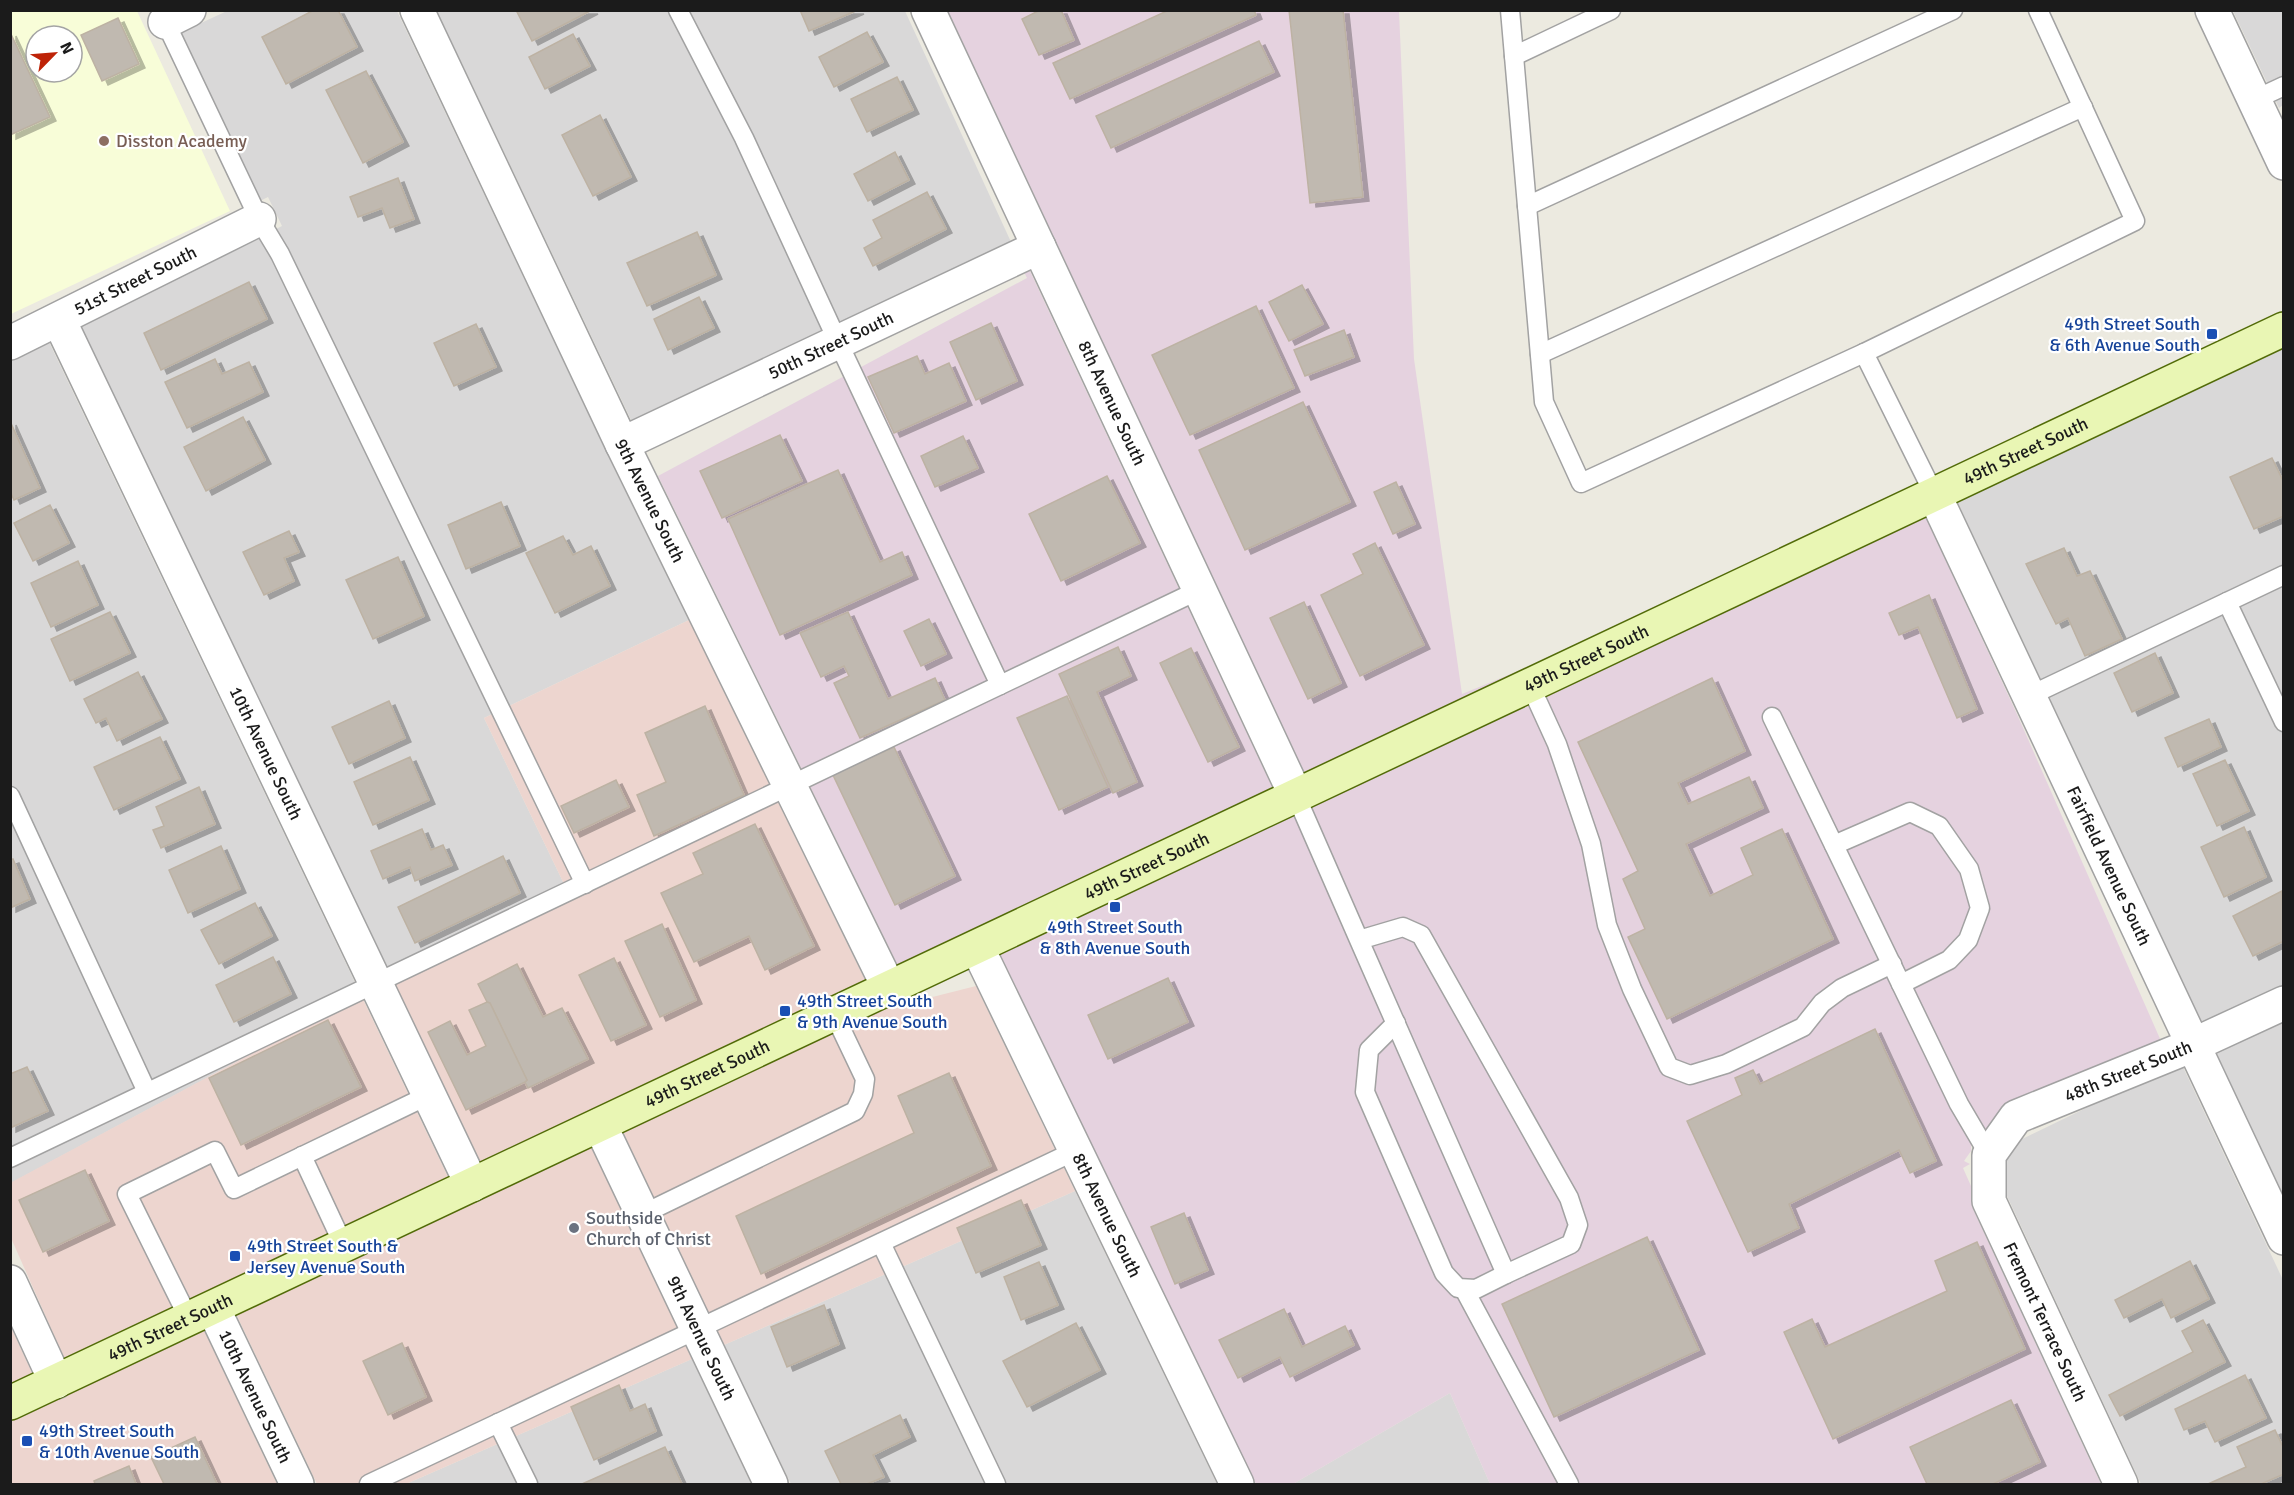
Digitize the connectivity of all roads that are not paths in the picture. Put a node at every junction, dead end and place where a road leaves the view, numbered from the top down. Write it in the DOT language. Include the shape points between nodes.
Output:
graph roads {
  1 [pos="417,10"];
  2 [pos="678,10"];
  3 [pos="928,10"];
  4 [pos="1510,10"];
  5 [pos="1611,10"];
  6 [pos="1953,10"];
  7 [pos="2038,10"];
  8 [pos="2212,10"];
  9 [pos="171,14"];
  10 [pos="1514,56"];
  11 [pos="2283,86"];
  12 [pos="2254,100"];
  13 [pos="2083,107"];
  14 [pos="2283,163"];
  15 [pos="1527,206"];
  16 [pos="259,219"];
  17 [pos="1039,247"];
  18 [pos="59,320"];
  19 [pos="2283,329"];
  20 [pos="838,342"];
  21 [pos="10,343"];
  22 [pos="1864,353"];
  23 [pos="1540,354"];
  24 [pos="622,444"];
  25 [pos="1934,494"];
  26 [pos="2283,575"];
  27 [pos="1199,590"];
  28 [pos="2227,602"];
  29 [pos="1000,685"];
  30 [pos="1530,686"];
  31 [pos="2029,696"];
  32 [pos="1772,717"];
  33 [pos="2283,722"];
  34 [pos="790,786"];
  35 [pos="10,796"];
  36 [pos="1296,796"];
  37 [pos="1834,845"];
  38 [pos="585,884"];
  39 [pos="1359,940"];
  40 [pos="976,947"];
  41 [pos="1892,964"];
  42 [pos="375,984"];
  43 [pos="1901,984"];
  44 [pos="889,988"];
  45 [pos="2283,1003"];
  46 [pos="834,1014"];
  47 [pos="1396,1023"];
  48 [pos="2193,1046"];
  49 [pos="147,1092"];
  50 [pos="429,1095"];
  51 [pos="600,1125"];
  52 [pos="1075,1151"];
  53 [pos="1989,1155"];
  54 [pos="302,1156"];
  55 [pos="10,1158"];
  56 [pos="472,1185"];
  57 [pos="643,1214"];
  58 [pos="2283,1238"];
  59 [pos="881,1243"];
  60 [pos="344,1246"];
  61 [pos="1506,1274"];
  62 [pos="10,1282"];
  63 [pos="1464,1289"];
  64 [pos="201,1313"];
  65 [pos="697,1329"];
  66 [pos="56,1382"];
  67 [pos="10,1403"];
  68 [pos="498,1423"];
  69 [pos="297,1485"];
  70 [pos="369,1485"];
  71 [pos="528,1485"];
  72 [pos="771,1485"];
  73 [pos="996,1485"];
  74 [pos="1236,1485"];
  75 [pos="1569,1485"];
  76 [pos="2121,1485"];
  1 -- 24 [label="street, 9th Avenue South"];
  2 -- 20 [label="lane" via="744,138"];
  3 -- 17 [label="street, 8th Avenue South"];
  4 -- 10 [label="lane"];
  5 -- 10 [label="lane"];
  6 -- 15 [label="lane"];
  7 -- 13 [label="lane"];
  8 -- 12 [label="street"];
  9 -- 16 [label="lane"];
  10 -- 15 [label="lane"];
  11 -- 12 [label="lane"];
  12 -- 14 [label="street"];
  13 -- 22 [label="lane" via="2135,221"];
  13 -- 23 [label="lane"];
  15 -- 23 [label="lane"];
  16 -- 18 [label="street, 51st Street South"];
  16 -- 38 [label="lane" via="280,254"];
  17 -- 20 [label="street, 50th Street South"];
  17 -- 27 [label="street, 8th Avenue South"];
  18 -- 21 [label="street, 51st Street South"];
  18 -- 42 [label="street, 10th Avenue South"];
  19 -- 25 [label="main road, 49th Street South"];
  20 -- 24 [label="street, 50th Street South"];
  20 -- 29 [label="lane"];
  22 -- 23 [label="lane" via="1581,483 1544,402"];
  22 -- 25 [label="lane"];
  24 -- 34 [label="street, 9th Avenue South"];
  25 -- 30 [label="main road, 49th Street South"];
  25 -- 31 [label="street, Fairfield Avenue South"];
  26 -- 28 [label="lane"];
  27 -- 29 [label="lane"];
  27 -- 36 [label="street, 8th Avenue South"];
  28 -- 31 [label="lane"];
  28 -- 33 [label="lane"];
  29 -- 34 [label="lane"];
  30 -- 36 [label="main road, 49th Street South"];
  30 -- 41 [label="lane" via="1557,744 1591,844 1607,925 1669,1067 1690,1075 1725,1064 1803,1027 1822,1003 1842,988"];
  31 -- 48 [label="street, Fairfield Avenue South"];
  32 -- 37 [label="lane"];
  34 -- 38 [label="lane"];
  34 -- 44 [label="street, 9th Avenue South"];
  35 -- 49 [label="lane"];
  36 -- 39 [label="lane"];
  36 -- 40 [label="main road, 49th Street South"];
  37 -- 41 [label="lane"];
  37 -- 43 [label="lane" via="1910,812 1939,826 1969,869 1980,908 1968,940 1949,960"];
  38 -- 42 [label="lane"];
  39 -- 47 [label="lane"];
  39 -- 61 [label="lane" via="1402,927 1421,935 1569,1198 1578,1225 1571,1244"];
  40 -- 44 [label="main road, 49th Street South"];
  40 -- 52 [label="street, 8th Avenue South"];
  41 -- 43 [label="lane"];
  42 -- 49 [label="lane"];
  42 -- 50 [label="street, 10th Avenue South"];
  43 -- 53 [label="lane" via="1959,1104"];
  44 -- 46 [label="main road, 49th Street South"];
  45 -- 48 [label="street, 48th Street South"];
  46 -- 51 [label="main road, 49th Street South"];
  46 -- 57 [label="lane" via="865,1079 855,1111"];
  47 -- 61 [label="lane"];
  47 -- 63 [label="lane" via="1369,1050 1365,1092 1444,1273"];
  48 -- 53 [label="street, 48th Street South" via="2016,1117"];
  48 -- 58 [label="street, Fairfield Avenue South"];
  49 -- 55 [label="lane"];
  50 -- 54 [label="lane"];
  50 -- 56 [label="street, 10th Avenue South"];
  51 -- 56 [label="main road, 49th Street South"];
  51 -- 57 [label="street, 9th Avenue South"];
  52 -- 59 [label="lane"];
  52 -- 74 [label="street, 8th Avenue South"];
  53 -- 76 [label="street, Fremont Terrace South" via="1989,1201"];
  54 -- 60 [label="lane"];
  54 -- 64 [label="lane" via="234,1189 215,1151 127,1194"];
  56 -- 60 [label="main road, 49th Street South"];
  57 -- 65 [label="street, 9th Avenue South"];
  59 -- 65 [label="lane"];
  59 -- 73 [label="lane"];
  60 -- 64 [label="main road, 49th Street South"];
  61 -- 63 [label="lane" via="1476,1289"];
  62 -- 66 [label="street"];
  63 -- 75 [label="lane"];
  64 -- 66 [label="main road, 49th Street South"];
  64 -- 69 [label="street, 10th Avenue South"];
  65 -- 68 [label="lane"];
  65 -- 72 [label="street, 9th Avenue South"];
  66 -- 67 [label="main road, 49th Street South"];
  68 -- 70 [label="lane"];
  68 -- 71 [label="lane"];
}
